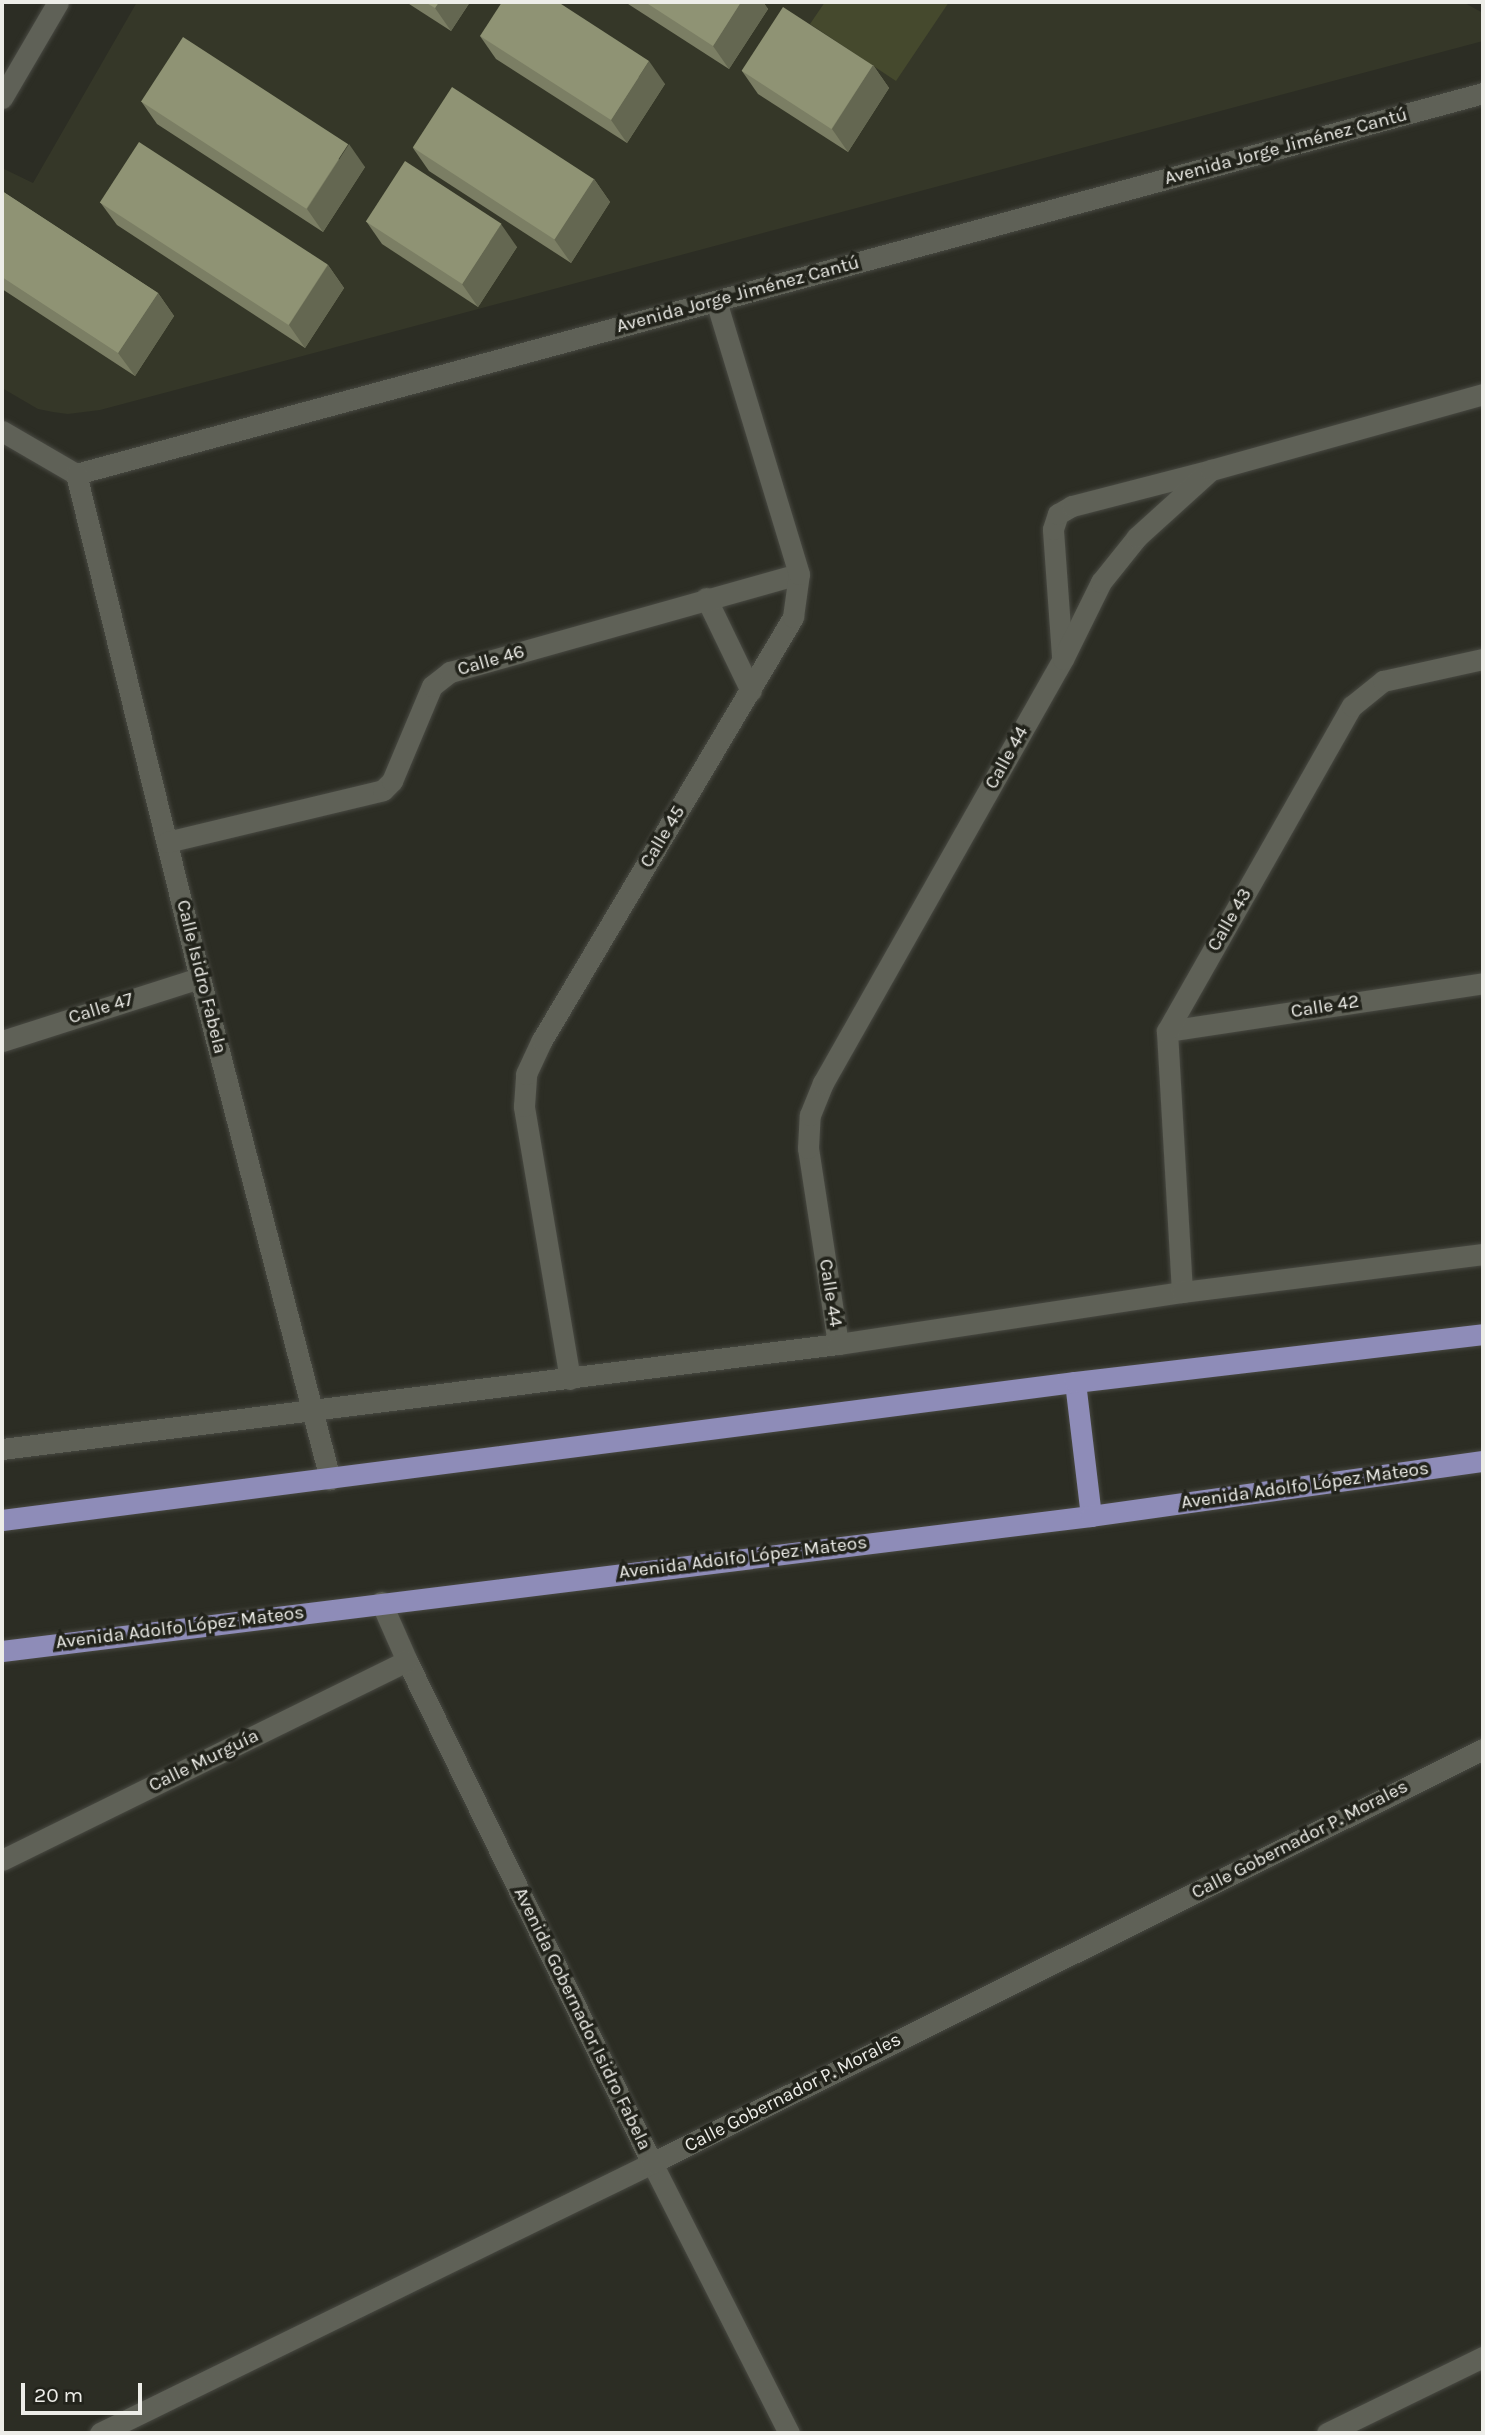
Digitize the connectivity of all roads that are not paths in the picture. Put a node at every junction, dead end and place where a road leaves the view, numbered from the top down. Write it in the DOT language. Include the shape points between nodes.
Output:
graph roads {
  1 [pos="58,2"];
  2 [pos="1483,93"];
  3 [pos="2,98"];
  4 [pos="716,301"];
  5 [pos="1483,394"];
  6 [pos="2,431"];
  7 [pos="1211,470"];
  8 [pos="76,474"];
  9 [pos="799,574"];
  10 [pos="706,598"];
  11 [pos="1063,659"];
  12 [pos="1483,659"];
  13 [pos="751,691"];
  14 [pos="167,842"];
  15 [pos="200,978"];
  16 [pos="1483,983"];
  17 [pos="1167,1031"];
  18 [pos="2,1041"];
  19 [pos="1483,1254"];
  20 [pos="1182,1292"];
  21 [pos="1483,1334"];
  22 [pos="838,1344"];
  23 [pos="570,1379"];
  24 [pos="1075,1382"];
  25 [pos="313,1408"];
  26 [pos="2,1450"];
  27 [pos="1483,1461"];
  28 [pos="330,1479"];
  29 [pos="1091,1516"];
  30 [pos="2,1520"];
  31 [pos="381,1602"];
  32 [pos="2,1651"];
  33 [pos="407,1661"];
  34 [pos="1483,1749"];
  35 [pos="2,1860"];
  36 [pos="652,2163"];
  37 [pos="1483,2357"];
  38 [pos="100,2433"];
  39 [pos="789,2433"];
  40 [pos="1327,2433"];
  1 -- 3 [label="street"];
  2 -- 4 [label="street, Avenida Jorge Jiménez Cantú"];
  4 -- 8 [label="street, Avenida Jorge Jiménez Cantú"];
  4 -- 9 [label="street, Calle 45"];
  5 -- 7 [label="street, Calle 44"];
  6 -- 8 [label="street"];
  7 -- 11 [label="street, Calle 44" via="1137,537 1108,573"];
  7 -- 11 [label="street" via="1072,506 1058,514 1053,529"];
  8 -- 14 [label="street, Calle Isidro Fabela"];
  9 -- 10 [label="street, Calle 46"];
  9 -- 13 [label="street, Calle 45" via="793,617"];
  10 -- 13 [label="street"];
  10 -- 14 [label="street, Calle 46" via="443,675 432,685 392,781 383,790"];
  11 -- 22 [label="street, Calle 44" via="823,1083 810,1115 808,1148"];
  12 -- 17 [label="street, Calle 43" via="1383,681 1352,706"];
  13 -- 23 [label="street, Calle 45" via="526,1074 524,1106"];
  14 -- 15 [label="street, Calle Isidro Fabela"];
  15 -- 18 [label="street, Calle 47"];
  15 -- 25 [label="street, Calle Isidro Fabela"];
  16 -- 17 [label="street, Calle 42"];
  17 -- 20 [label="street"];
  19 -- 20 [label="street"];
  20 -- 22 [label="street"];
  21 -- 24 [label="main road"];
  22 -- 23 [label="street"];
  23 -- 25 [label="street"];
  24 -- 28 [label="main road"];
  24 -- 29 [label="main road"];
  25 -- 26 [label="street"];
  25 -- 28 [label="street, Calle Isidro Fabela"];
  27 -- 29 [label="main road, Avenida Adolfo López Mateos"];
  28 -- 30 [label="main road"];
  29 -- 31 [label="main road, Avenida Adolfo López Mateos"];
  31 -- 32 [label="main road, Avenida Adolfo López Mateos"];
  31 -- 33 [label="street, Avenida Gobernador Isidro Fabela"];
  33 -- 35 [label="street, Calle Murguía"];
  33 -- 36 [label="street, Avenida Gobernador Isidro Fabela"];
  34 -- 36 [label="street, Calle Gobernador P. Morales"];
  36 -- 38 [label="street, Calle Gobernador P. Morales"];
  36 -- 39 [label="street, Avenida Gobernador Isidro Fabela"];
  37 -- 40 [label="street"];
}
